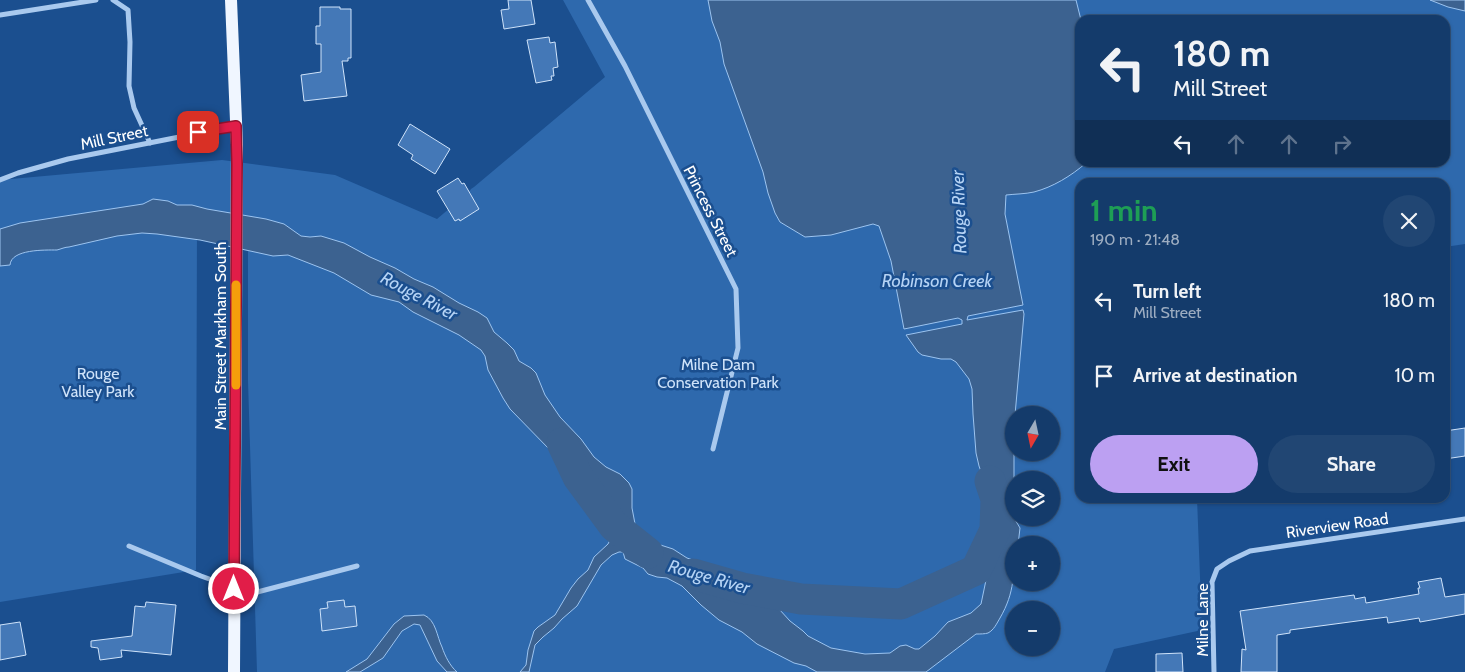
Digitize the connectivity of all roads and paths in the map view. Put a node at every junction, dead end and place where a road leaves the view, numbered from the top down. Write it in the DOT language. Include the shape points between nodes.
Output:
graph roads {
  1 [pos="96,0"];
  2 [pos="113,0"];
  3 [pos="231,0"];
  4 [pos="588,0"];
  5 [pos="0,15"];
  6 [pos="236,126"];
  7 [pos="150,142"];
  8 [pos="0,180"];
  9 [pos="712,449"];
  10 [pos="1465,519"];
  11 [pos="129,546"];
  12 [pos="357,566"];
  13 [pos="1217,569"];
  14 [pos="234,594"];
  15 [pos="234,672"];
  16 [pos="1214,672"];
  1 -- 5 [label="street"];
  2 -- 7 [label="street" via="128,10 129,86 134,108"];
  3 -- 6 [label="main road, Main Street Markham South"];
  4 -- 9 [label="street, Princess Street" via="625,66 736,289 738,348"];
  6 -- 7 [label="street, Mill Street"];
  6 -- 14 [label="main road, Main Street Markham South"];
  7 -- 8 [label="street, Mill Street" via="68,159"];
  10 -- 13 [label="street, Riverview Road" via="1250,551"];
  11 -- 14 [label="street" via="208,579"];
  12 -- 14 [label="street"];
  13 -- 16 [label="street, Milne Lane" via="1212,582"];
  14 -- 15 [label="main road, Main Street Markham South"];
}
